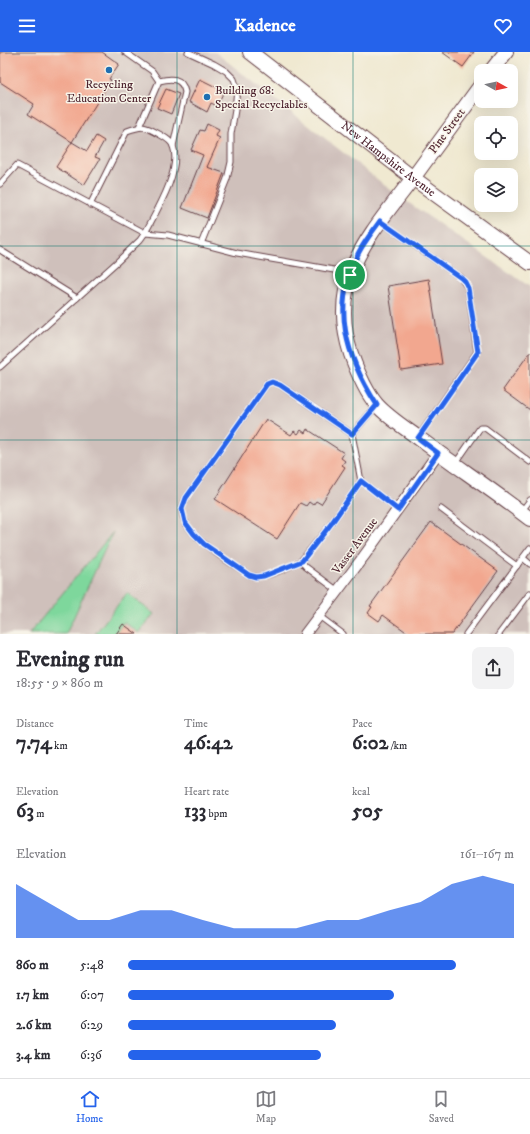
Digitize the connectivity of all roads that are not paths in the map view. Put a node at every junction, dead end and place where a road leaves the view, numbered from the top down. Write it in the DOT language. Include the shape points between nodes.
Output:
graph roads {
  1 [pos="125,52"];
  2 [pos="188,52"];
  3 [pos="250,52"];
  4 [pos="506,52"];
  5 [pos="497,64"];
  6 [pos="159,81"];
  7 [pos="474,95"];
  8 [pos="139,127"];
  9 [pos="173,146"];
  10 [pos="413,178"];
  11 [pos="0,184"];
  12 [pos="90,205"];
  13 [pos="380,221"];
  14 [pos="145,233"];
  15 [pos="201,244"];
  16 [pos="0,250"];
  17 [pos="530,263"];
  18 [pos="350,275"];
  19 [pos="77,298"];
  20 [pos="0,367"];
  21 [pos="377,405"];
  22 [pos="352,434"];
  23 [pos="418,438"];
  24 [pos="438,453"];
  25 [pos="530,462"];
  26 [pos="455,465"];
  27 [pos="361,481"];
  28 [pos="530,500"];
  29 [pos="441,509"];
  30 [pos="398,510"];
  31 [pos="525,515"];
  32 [pos="530,548"];
  33 [pos="523,558"];
  34 [pos="302,561"];
  35 [pos="530,564"];
  36 [pos="517,566"];
  37 [pos="338,591"];
  38 [pos="530,593"];
  39 [pos="319,616"];
  40 [pos="306,634"];
  41 [pos="343,634"];
  42 [pos="466,634"];
  43 [pos="499,634"];
  1 -- 6 [label="lane" via="152,71"];
  2 -- 15 [label="lane" via="226,71 234,79 237,88 230,168"];
  3 -- 10 [label="street, New Hampshire Avenue"];
  4 -- 5 [label="street"];
  6 -- 8 [label="lane"];
  6 -- 9 [label="lane" via="174,79 184,85"];
  7 -- 10 [label="street, Pine Street"];
  8 -- 9 [label="lane" via="148,128 167,138"];
  8 -- 12 [label="lane" via="127,131"];
  9 -- 14 [label="lane" via="175,161 172,176"];
  10 -- 13 [label="street, Pine Street"];
  10 -- 17 [label="street, New Hampshire Avenue"];
  11 -- 12 [label="lane" via="17,165"];
  12 -- 14 [label="lane"];
  13 -- 18 [label="street, Pine Street" via="359,252"];
  13 -- 23 [label="lane" via="461,278 465,282 469,296 478,352"];
  14 -- 15 [label="lane" via="168,235"];
  14 -- 19 [label="lane"];
  15 -- 18 [label="lane"];
  16 -- 19 [label="lane"];
  18 -- 21 [label="street, Pine Street" via="343,311 348,344 356,368"];
  19 -- 20 [label="lane"];
  21 -- 22 [label="lane"];
  21 -- 23 [label="street"];
  22 -- 27 [label="lane"];
  22 -- 34 [label="lane" via="272,382 267,384 186,498 182,509 185,522 194,534 204,544 249,575 264,576"];
  23 -- 24 [label="street"];
  24 -- 26 [label="street"];
  24 -- 30 [label="street, Vasser Avenue"];
  25 -- 26 [label="lane" via="486,428 480,428"];
  26 -- 31 [label="street"];
  27 -- 30 [label="lane"];
  27 -- 34 [label="lane"];
  28 -- 31 [label="lane"];
  29 -- 36 [label="lane"];
  30 -- 37 [label="street, Vasser Avenue"];
  32 -- 33 [label="lane"];
  33 -- 35 [label="lane"];
  33 -- 36 [label="lane"];
  34 -- 37 [label="lane" via="306,567"];
  36 -- 42 [label="lane"];
  37 -- 39 [label="street, Vasser Avenue"];
  38 -- 43 [label="lane"];
  39 -- 40 [label="street, Vasser Avenue"];
  39 -- 41 [label="lane"];
}
